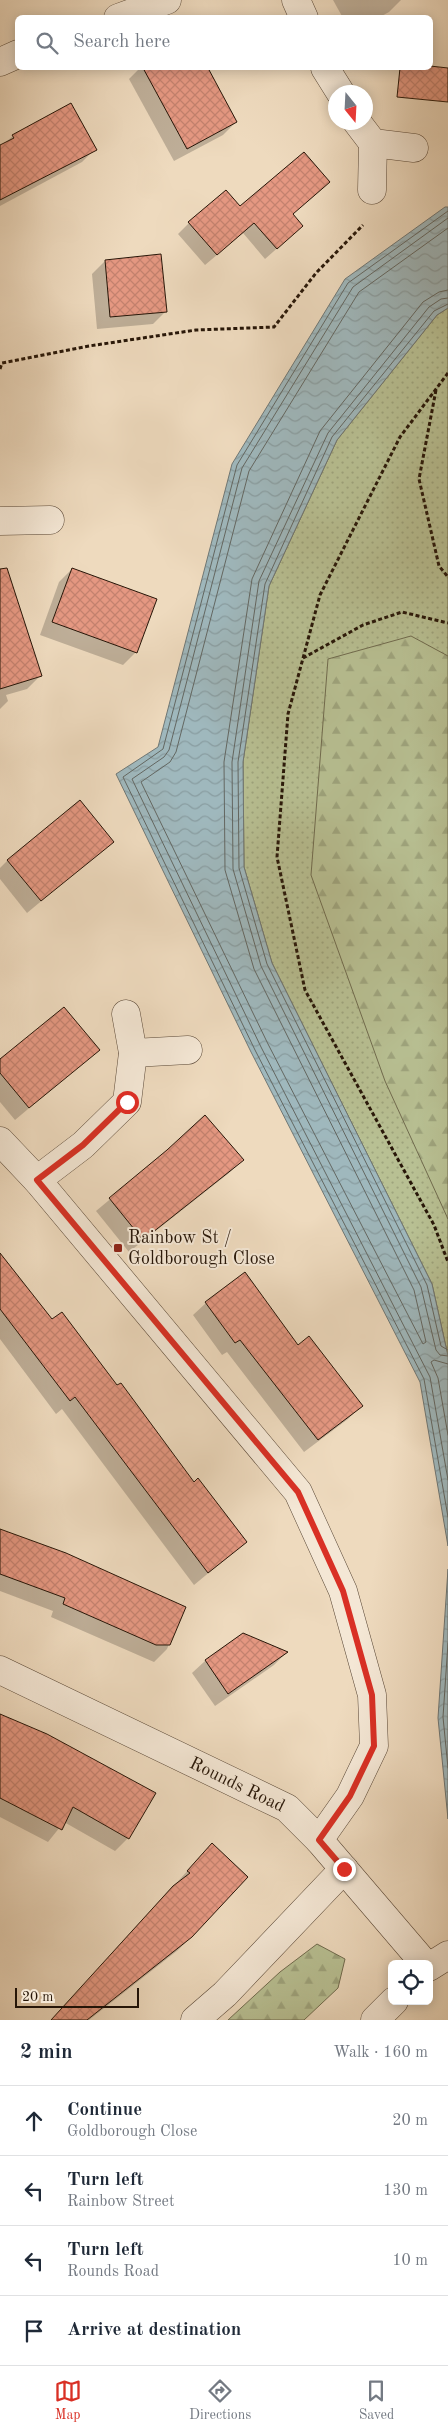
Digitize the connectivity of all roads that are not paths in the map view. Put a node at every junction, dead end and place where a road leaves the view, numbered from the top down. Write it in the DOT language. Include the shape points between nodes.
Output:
graph roads {
  1 [pos="168,0"];
  2 [pos="296,0"];
  3 [pos="126,15"];
  4 [pos="303,15"];
  5 [pos="15,55"];
  6 [pos="0,62"];
  7 [pos="327,70"];
  8 [pos="336,85"];
  9 [pos="365,133"];
  10 [pos="414,148"];
  11 [pos="372,190"];
  12 [pos="50,520"];
  13 [pos="0,521"];
  14 [pos="126,1014"];
  15 [pos="188,1050"];
  16 [pos="132,1053"];
  17 [pos="0,1141"];
  18 [pos="37,1180"];
  19 [pos="0,1670"];
  20 [pos="319,1840"];
  21 [pos="344,1869"];
  22 [pos="448,1955"];
  23 [pos="422,1960"];
  24 [pos="433,1964"];
  25 [pos="390,2005"];
  26 [pos="195,2020"];
  27 [pos="374,2020"];
  1 -- 3 [label="street"];
  2 -- 4 [label="street"];
  5 -- 6 [label="street"];
  7 -- 8 [label="street"];
  9 -- 10 [label="street"];
  9 -- 11 [label="street"];
  12 -- 13 [label="street"];
  14 -- 16 [label="street"];
  15 -- 16 [label="street"];
  16 -- 18 [label="street" via="127,1102 83,1145"];
  17 -- 18 [label="street"];
  18 -- 20 [label="street" via="298,1492 343,1591 372,1695 374,1746 350,1796"];
  19 -- 20 [label="street, Rounds Road" via="287,1808"];
  20 -- 21 [label="street, Rounds Road"];
  21 -- 23 [label="street, Rounds Road"];
  21 -- 26 [label="street" via="225,1994"];
  22 -- 24 [label="street"];
  25 -- 27 [label="street"];
}
